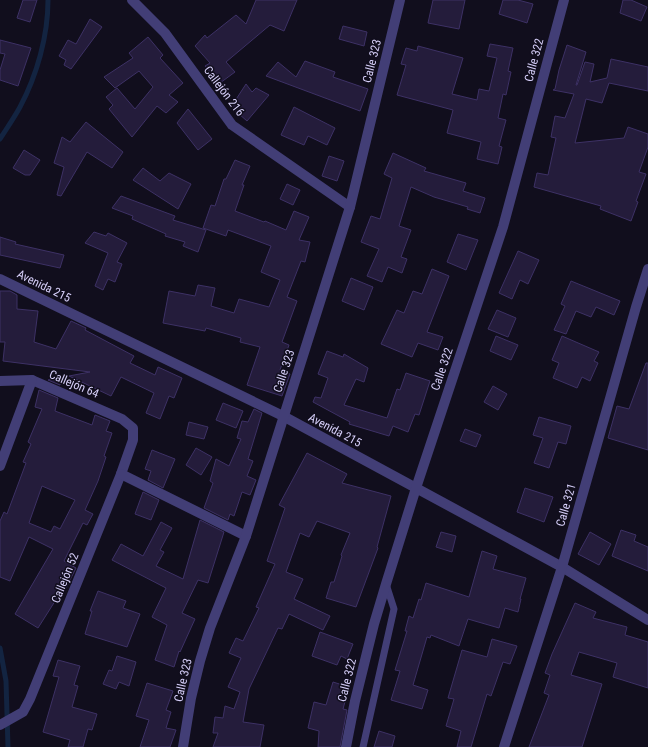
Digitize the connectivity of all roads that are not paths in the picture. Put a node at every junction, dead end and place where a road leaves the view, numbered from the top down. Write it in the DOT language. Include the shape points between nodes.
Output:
graph roads {
  1 [pos="132,0"];
  2 [pos="400,0"];
  3 [pos="564,0"];
  4 [pos="350,207"];
  5 [pos="648,269"];
  6 [pos="0,279"];
  7 [pos="32,380"];
  8 [pos="0,381"];
  9 [pos="283,416"];
  10 [pos="133,428"];
  11 [pos="0,466"];
  12 [pos="121,474"];
  13 [pos="416,488"];
  14 [pos="246,536"];
  15 [pos="562,567"];
  16 [pos="386,584"];
  17 [pos="648,620"];
  18 [pos="0,725"];
  19 [pos="183,747"];
  20 [pos="346,747"];
  21 [pos="363,747"];
  22 [pos="504,747"];
  1 -- 4 [label="street, Callejón 216" via="165,33 232,125"];
  2 -- 4 [label="street, Calle 323"];
  3 -- 13 [label="street, Calle 322" via="503,227"];
  4 -- 9 [label="street, Calle 323"];
  5 -- 15 [label="street, Calle 321"];
  6 -- 9 [label="street, Avenida 215"];
  7 -- 8 [label="street, Callejón 64"];
  7 -- 10 [label="street, Callejón 64" via="122,419"];
  7 -- 11 [label="street"];
  9 -- 13 [label="street, Avenida 215"];
  9 -- 14 [label="street, Calle 323"];
  10 -- 12 [label="street, Callejón 52" via="133,440"];
  12 -- 14 [label="street"];
  12 -- 18 [label="street, Callejón 52" via="30,699 23,712"];
  13 -- 15 [label="street, Avenida 215"];
  13 -- 16 [label="street, Calle 322"];
  14 -- 19 [label="street, Calle 323" via="210,628 200,661"];
  15 -- 17 [label="street, Avenida 215"];
  15 -- 22 [label="street, Calle 321"];
  16 -- 20 [label="street, Calle 322"];
  16 -- 21 [label="lane" via="394,609"];
}
